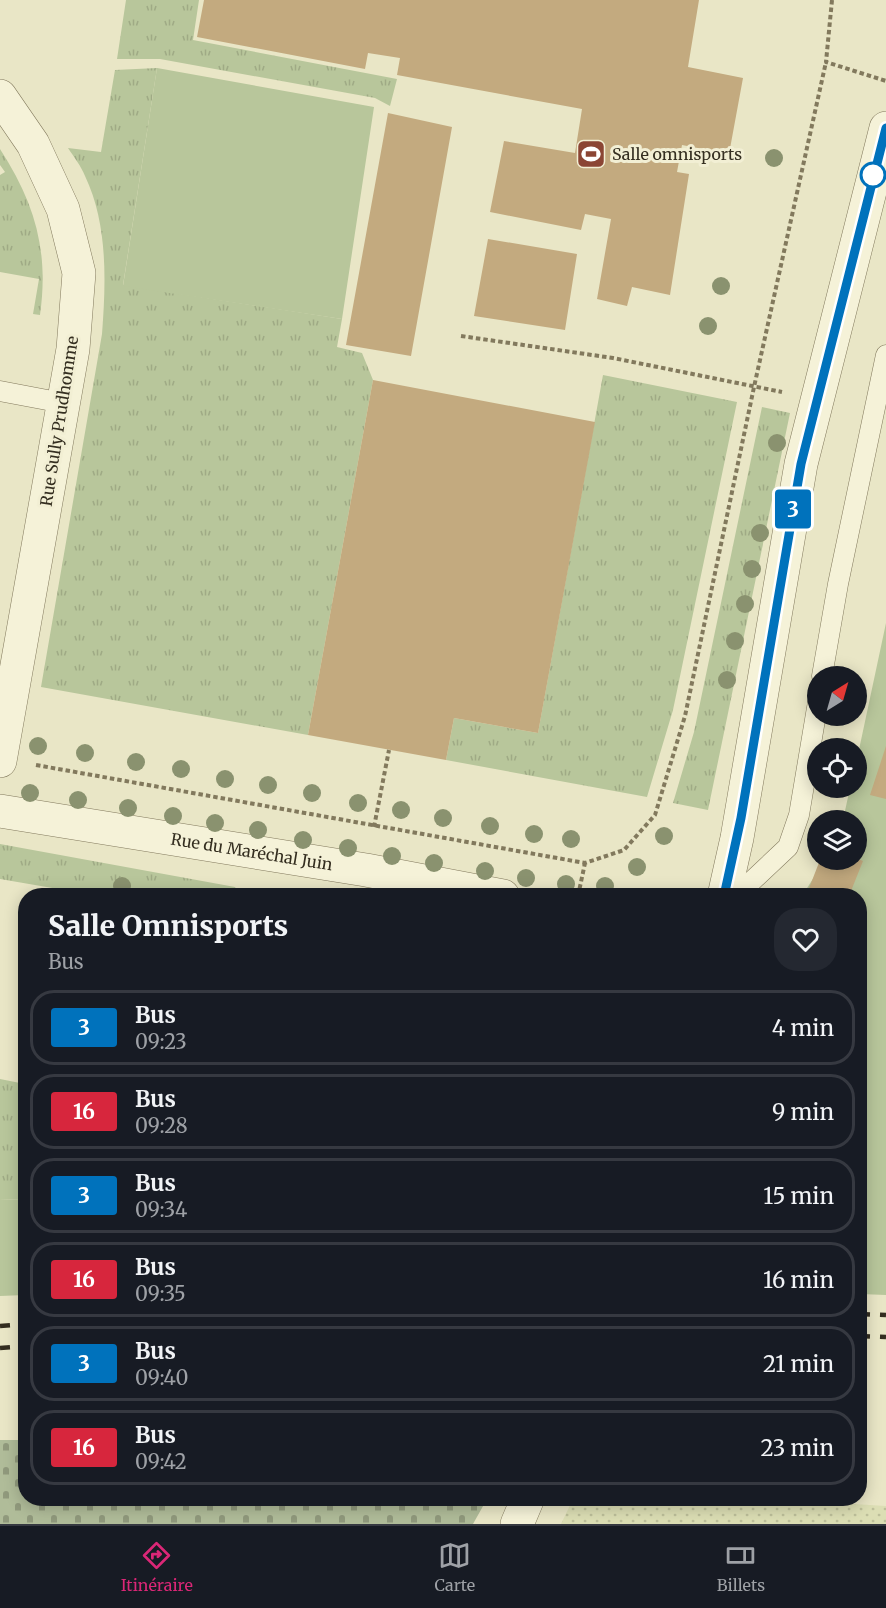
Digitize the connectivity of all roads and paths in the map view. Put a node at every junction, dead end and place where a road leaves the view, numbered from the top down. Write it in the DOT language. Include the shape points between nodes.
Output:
graph roads {
  1 [pos="832,0"];
  2 [pos="826,62"];
  3 [pos="886,81"];
  4 [pos="0,96"];
  5 [pos="886,128"];
  6 [pos="461,336"];
  7 [pos="886,355"];
  8 [pos="754,387"];
  9 [pos="0,392"];
  10 [pos="817,398"];
  11 [pos="63,403"];
  12 [pos="824,666"];
  13 [pos="814,726"];
  14 [pos="389,750"];
  15 [pos="0,760"];
  16 [pos="0,811"];
  17 [pos="374,826"];
  18 [pos="585,863"];
  19 [pos="366,870"];
  20 [pos="461,888"];
  21 [pos="580,888"];
  22 [pos="726,888"];
  23 [pos="744,888"];
  24 [pos="525,1506"];
  25 [pos="517,1524"];
  1 -- 2 [label="path"];
  2 -- 3 [label="path"];
  2 -- 8 [label="path"];
  4 -- 11 [label="street, Rue Sully Prudhomme" via="33,144 63,208 79,273 73,349"];
  5 -- 10 [label="street"];
  6 -- 8 [label="path" via="613,358"];
  7 -- 12 [label="lane"];
  8 -- 10 [label="path"];
  8 -- 18 [label="path" via="684,716 654,815 624,850"];
  9 -- 11 [label="lane"];
  10 -- 22 [label="street" via="801,464"];
  11 -- 15 [label="street, Rue Sully Prudhomme"];
  13 -- 23 [label="lane" via="799,815 788,847"];
  14 -- 17 [label="path"];
  15 -- 17 [label="path"];
  16 -- 19 [label="street, Rue du Maréchal Juin"];
  17 -- 18 [label="path"];
  17 -- 19 [label="path"];
  18 -- 21 [label="path"];
  19 -- 20 [label="street, Rue du Maréchal Juin"];
  24 -- 25 [label="street"];
}
